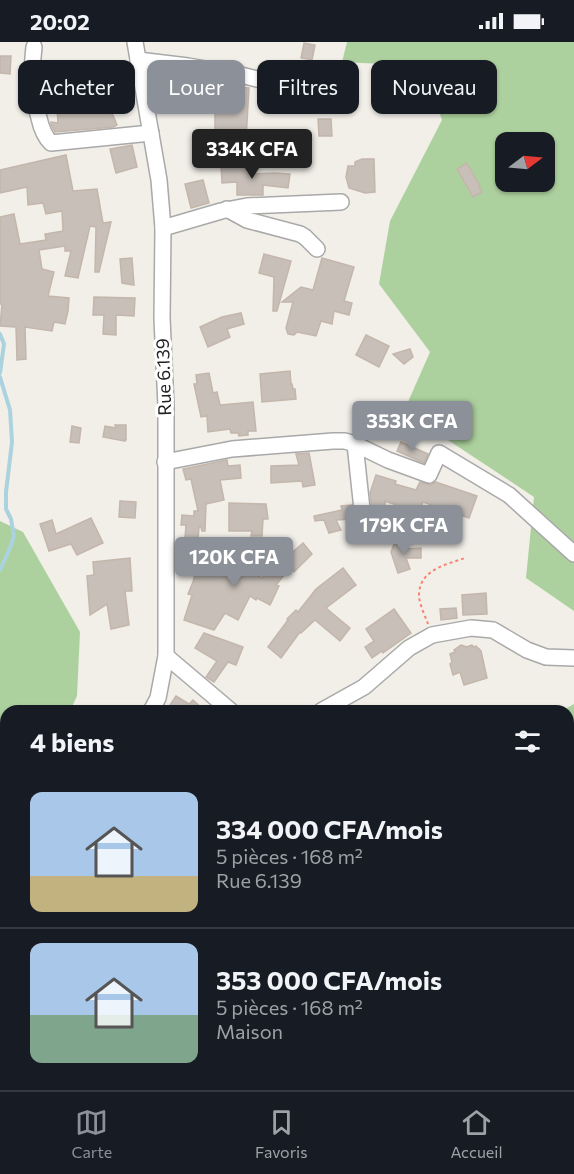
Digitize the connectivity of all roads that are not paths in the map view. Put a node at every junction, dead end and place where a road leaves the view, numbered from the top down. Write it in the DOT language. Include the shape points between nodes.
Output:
graph roads {
  1 [pos="135,42"];
  2 [pos="34,47"];
  3 [pos="138,60"];
  4 [pos="257,79"];
  5 [pos="151,133"];
  6 [pos="341,202"];
  7 [pos="227,209"];
  8 [pos="163,228"];
  9 [pos="316,249"];
  10 [pos="355,444"];
  11 [pos="165,462"];
  12 [pos="364,528"];
  13 [pos="574,554"];
  14 [pos="166,656"];
  15 [pos="574,658"];
  16 [pos="154,705"];
  17 [pos="224,705"];
  18 [pos="332,705"];
  1 -- 3 [label="street, Rue 6.139"];
  2 -- 5 [label="street" via="32,91 42,130 51,143"];
  3 -- 4 [label="street"];
  3 -- 5 [label="street, Rue 6.139"];
  5 -- 8 [label="street, Rue 6.139"];
  6 -- 7 [label="street"];
  7 -- 8 [label="street"];
  7 -- 9 [label="street" via="248,220 300,234"];
  8 -- 11 [label="street, Rue 6.139"];
  10 -- 11 [label="street" via="333,441 232,449"];
  10 -- 12 [label="street"];
  10 -- 13 [label="street" via="429,475 439,453 509,495"];
  11 -- 14 [label="street, Rue 6.139"];
  14 -- 16 [label="street, Rue 6.139"];
  14 -- 17 [label="street"];
  15 -- 18 [label="street" via="546,657 493,630 471,628 432,635 410,648 364,687"];
}
